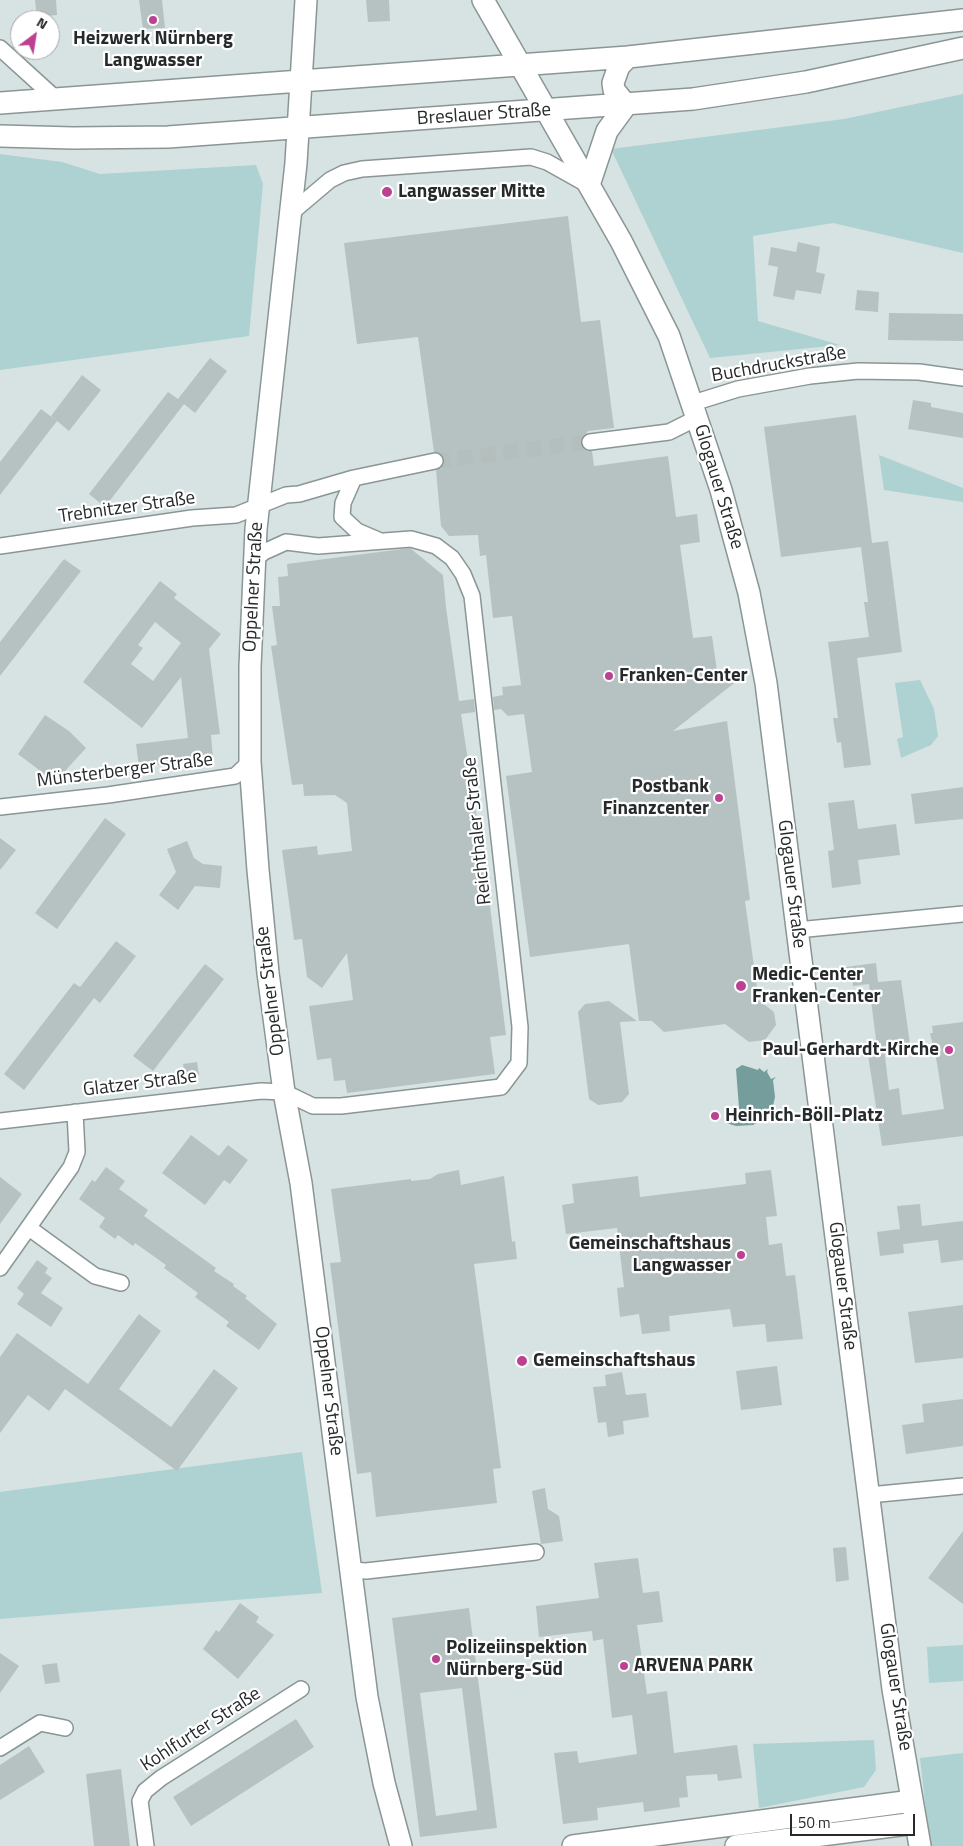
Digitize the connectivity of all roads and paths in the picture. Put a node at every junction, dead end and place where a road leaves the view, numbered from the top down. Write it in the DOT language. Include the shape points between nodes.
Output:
graph roads {
  1 [pos="306,0"];
  2 [pos="483,0"];
  3 [pos="963,20"];
  4 [pos="0,48"];
  5 [pos="963,48"];
  6 [pos="628,56"];
  7 [pos="519,65"];
  8 [pos="301,81"];
  9 [pos="55,98"];
  10 [pos="0,103"];
  11 [pos="626,105"];
  12 [pos="546,111"];
  13 [pos="298,128"];
  14 [pos="0,136"];
  15 [pos="589,185"];
  16 [pos="290,214"];
  17 [pos="963,378"];
  18 [pos="695,410"];
  19 [pos="590,442"];
  20 [pos="435,461"];
  21 [pos="354,478"];
  22 [pos="258,506"];
  23 [pos="379,541"];
  24 [pos="0,546"];
  25 [pos="254,560"];
  26 [pos="250,762"];
  27 [pos="0,807"];
  28 [pos="963,914"];
  29 [pos="797,930"];
  30 [pos="284,1092"];
  31 [pos="75,1112"];
  32 [pos="0,1121"];
  33 [pos="29,1228"];
  34 [pos="0,1268"];
  35 [pos="121,1283"];
  36 [pos="963,1486"];
  37 [pos="869,1495"];
  38 [pos="536,1552"];
  39 [pos="350,1570"];
  40 [pos="301,1689"];
  41 [pos="65,1728"];
  42 [pos="0,1748"];
  43 [pos="912,1801"];
  44 [pos="916,1823"];
  45 [pos="146,1846"];
  46 [pos="400,1846"];
  47 [pos="573,1846"];
  48 [pos="736,1846"];
  49 [pos="920,1846"];
  1 -- 8 [label="street, Oppelner Straße"];
  2 -- 7 [label="street, Glogauer Straße"];
  3 -- 6 [label="street"];
  4 -- 9 [label="street"];
  5 -- 11 [label="street, Breslauer Straße" via="783,87"];
  6 -- 7 [label="street"];
  6 -- 11 [label="street" via="619,66 613,83 614,90"];
  7 -- 8 [label="street"];
  7 -- 12 [label="street, Glogauer Straße"];
  8 -- 9 [label="street"];
  8 -- 13 [label="street, Oppelner Straße"];
  9 -- 10 [label="street"];
  11 -- 12 [label="street, Breslauer Straße"];
  11 -- 15 [label="street" via="602,141"];
  12 -- 13 [label="street, Breslauer Straße"];
  12 -- 15 [label="street, Glogauer Straße"];
  13 -- 14 [label="street, Breslauer Straße" via="131,138"];
  13 -- 16 [label="street, Oppelner Straße"];
  15 -- 16 [label="street" via="547,162 530,157 362,168 344,172 330,180"];
  15 -- 18 [label="street, Glogauer Straße" via="675,349"];
  16 -- 22 [label="street, Oppelner Straße"];
  17 -- 18 [label="street, Buchdruckstraße" via="919,372 858,371 810,376 738,389"];
  18 -- 19 [label="street, Buchdruckstraße" via="670,432"];
  18 -- 29 [label="street, Glogauer Straße" via="738,548 758,636"];
  20 -- 21 [label="street, Trebnitzer Straße"];
  21 -- 22 [label="street, Trebnitzer Straße" via="310,492 286,495"];
  21 -- 23 [label="street" via="343,503 342,517 357,531"];
  22 -- 24 [label="street, Trebnitzer Straße" via="236,515 192,518"];
  22 -- 25 [label="street, Oppelner Straße"];
  23 -- 25 [label="street, Reichthaler Straße" via="318,546 286,542"];
  23 -- 30 [label="street, Reichthaler Straße" via="411,538 436,546 452,558 472,596 520,1026 519,1063 501,1087 372,1103 324,1108"];
  25 -- 26 [label="street, Oppelner Straße"];
  26 -- 27 [label="street, Münsterberger Straße" via="235,776"];
  26 -- 30 [label="street, Oppelner Straße" via="261,906"];
  28 -- 29 [label="street"];
  29 -- 37 [label="street, Glogauer Straße"];
  30 -- 31 [label="street, Glatzer Straße" via="238,1092"];
  30 -- 39 [label="street, Oppelner Straße" via="301,1183"];
  31 -- 32 [label="street, Glatzer Straße"];
  31 -- 33 [label="street" via="77,1152 71,1168"];
  33 -- 34 [label="street"];
  33 -- 35 [label="street" via="95,1276"];
  36 -- 37 [label="street"];
  37 -- 43 [label="street, Glogauer Straße"];
  38 -- 39 [label="street"];
  39 -- 46 [label="street, Oppelner Straße" via="371,1723"];
  40 -- 45 [label="street, Kohlfurter Straße" via="145,1791 140,1801"];
  41 -- 42 [label="street" via="40,1723"];
  43 -- 44 [label="street, Glogauer Straße"];
  43 -- 47 [label="street"];
  44 -- 48 [label="street"];
  44 -- 49 [label="street, Glogauer Straße"];
}
